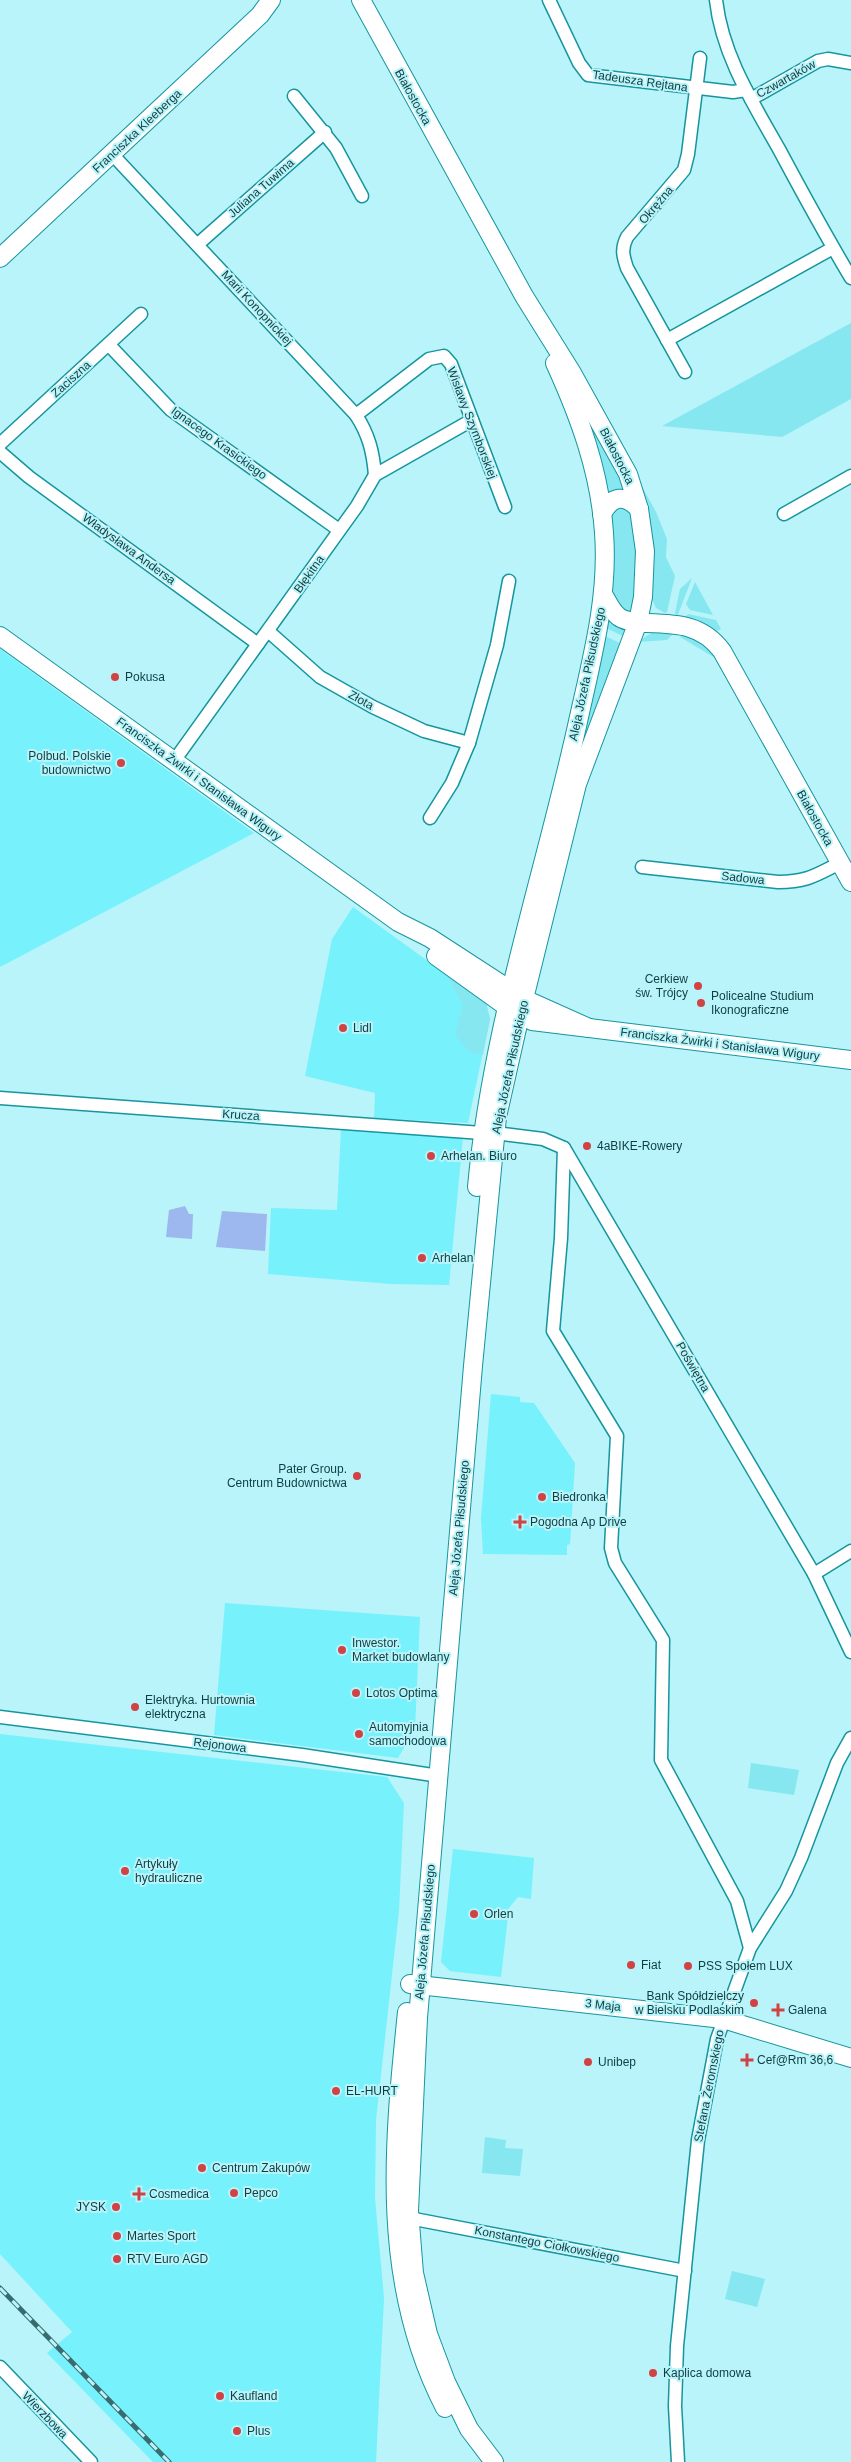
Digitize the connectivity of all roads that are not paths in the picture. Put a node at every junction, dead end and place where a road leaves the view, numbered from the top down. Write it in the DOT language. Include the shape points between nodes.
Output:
graph roads {
  1 [pos="271,0"];
  2 [pos="361,0"];
  3 [pos="549,0"];
  4 [pos="716,0"];
  5 [pos="700,58"];
  6 [pos="851,63"];
  7 [pos="697,89"];
  8 [pos="748,94"];
  9 [pos="294,96"];
  10 [pos="325,132"];
  11 [pos="112,154"];
  12 [pos="362,196"];
  13 [pos="198,244"];
  14 [pos="833,248"];
  15 [pos="0,258"];
  16 [pos="851,278"];
  17 [pos="524,296"];
  18 [pos="141,314"];
  19 [pos="667,340"];
  20 [pos="109,345"];
  21 [pos="685,372"];
  22 [pos="356,415"];
  23 [pos="472,420"];
  24 [pos="0,444"];
  25 [pos="0,452"];
  26 [pos="375,476"];
  27 [pos="851,476"];
  28 [pos="505,507"];
  29 [pos="639,509"];
  30 [pos="602,514"];
  31 [pos="784,514"];
  32 [pos="339,530"];
  33 [pos="509,581"];
  34 [pos="603,594"];
  35 [pos="643,597"];
  36 [pos="638,622"];
  37 [pos="670,624"];
  38 [pos="268,631"];
  39 [pos="0,636"];
  40 [pos="258,644"];
  41 [pos="469,742"];
  42 [pos="174,761"];
  43 [pos="430,818"];
  44 [pos="840,863"];
  45 [pos="642,866"];
  46 [pos="851,882"];
  47 [pos="515,1003"];
  48 [pos="851,1060"];
  49 [pos="0,1098"];
  50 [pos="488,1133"];
  51 [pos="564,1148"];
  52 [pos="851,1551"];
  53 [pos="814,1574"];
  54 [pos="851,1652"];
  55 [pos="0,1717"];
  56 [pos="851,1738"];
  57 [pos="433,1775"];
  58 [pos="750,1948"];
  59 [pos="415,1985"];
  60 [pos="723,2019"];
  61 [pos="851,2058"];
  62 [pos="409,2218"];
  63 [pos="684,2271"];
  64 [pos="0,2367"];
  65 [pos="91,2462"];
  66 [pos="479,2462"];
  67 [pos="494,2462"];
  68 [pos="678,2462"];
  1 -- 11 [label="main road, Franciszka Kleeberga" via="260,15"];
  2 -- 17 [label="main road, Białostocka"];
  3 -- 7 [label="street, Tadeusza Rejtana" via="588,75"];
  4 -- 8 [label="street" via="728,51"];
  5 -- 7 [label="street, Okrężna"];
  6 -- 8 [label="street, Czwartaków" via="828,59 818,61"];
  7 -- 8 [label="street, Tadeusza Rejtana"];
  7 -- 19 [label="street, Okrężna" via="684,170 623,245 622,256 627,268"];
  8 -- 14 [label="street"];
  9 -- 10 [label="street"];
  10 -- 12 [label="street"];
  10 -- 13 [label="street, Juliana Tuwima"];
  11 -- 13 [label="street, Marii Konopnickiej"];
  11 -- 15 [label="main road, Franciszka Kleeberga"];
  13 -- 22 [label="street, Marii Konopnickiej"];
  14 -- 16 [label="street"];
  14 -- 19 [label="street"];
  17 -- 29 [label="main road, Białostocka" via="622,461"];
  17 -- 30 [label="main road, Białostocka" via="581,421 593,461"];
  18 -- 20 [label="street, Zaciszna"];
  19 -- 21 [label="street, Okrężna"];
  20 -- 24 [label="street, Zaciszna"];
  20 -- 32 [label="street, Ignacego Krasickiego" via="172,410"];
  22 -- 23 [label="street, Wisławy Szymborskiej" via="437,355 444,356 451,364"];
  22 -- 26 [label="street, Marii Konopnickiej" via="367,432"];
  23 -- 26 [label="street, Błękitna"];
  23 -- 28 [label="street, Wisławy Szymborskiej"];
  25 -- 40 [label="street, Władysława Andersa" via="29,477"];
  26 -- 32 [label="street, Błękitna"];
  27 -- 31 [label="street"];
  29 -- 30 [label="main road" via="620,498 612,500"];
  29 -- 35 [label="main road, Białostocka" via="645,551"];
  30 -- 34 [label="main road, Białostocka" via="605,553"];
  32 -- 38 [label="street, Błękitna"];
  33 -- 41 [label="street" via="497,645"];
  34 -- 36 [label="main road, Białostocka" via="619,616"];
  34 -- 47 [label="main road, Aleja Józefa Piłsudskiego" via="566,778"];
  35 -- 36 [label="main road, Aleja Józefa Piłsudskiego"];
  35 -- 37 [label="main road, Białostocka" via="652,610"];
  36 -- 37 [label="main road, Białostocka"];
  36 -- 47 [label="main road, Aleja Józefa Piłsudskiego" via="577,784"];
  37 -- 44 [label="main road, Białostocka" via="701,631 722,651"];
  38 -- 40 [label="street, Błękitna"];
  38 -- 41 [label="street, Złota" via="320,677 373,707 424,732"];
  39 -- 42 [label="main road, Franciszka Żwirki i Stanisława Wigury"];
  40 -- 42 [label="street, Błękitna"];
  41 -- 43 [label="street" via="452,783"];
  42 -- 47 [label="main road, Franciszka Żwirki i Stanisława Wigury" via="426,943"];
  44 -- 45 [label="street, Sadowa" via="807,880 796,882"];
  44 -- 46 [label="main road, Białostocka"];
  47 -- 48 [label="main road, Franciszka Żwirki i Stanisława Wigury" via="540,1022"];
  47 -- 50 [label="main road, Aleja Józefa Piłsudskiego"];
  49 -- 50 [label="street, Krucza"];
  50 -- 51 [label="street" via="543,1139"];
  50 -- 57 [label="main road, Aleja Józefa Piłsudskiego" via="472,1374"];
  51 -- 53 [label="street, Poświętna"];
  51 -- 58 [label="street" via="553,1331 617,1436 611,1548 615,1563 663,1640 661,1760 737,1901"];
  52 -- 53 [label="street"];
  53 -- 54 [label="street, Poświętna"];
  55 -- 57 [label="street, Rejonowa" via="302,1754"];
  56 -- 58 [label="street, Stefana Żeromskiego" via="837,1763 786,1891"];
  57 -- 59 [label="main road, Aleja Józefa Piłsudskiego"];
  58 -- 60 [label="street, Stefana Żeromskiego"];
  59 -- 60 [label="main road, 3 Maja"];
  59 -- 62 [label="main road, Aleja Józefa Piłsudskiego"];
  59 -- 66 [label="main road, Aleja Józefa Piłsudskiego" via="395,2176 401,2275 430,2376 453,2422"];
  60 -- 61 [label="main road, 3 Maja"];
  60 -- 63 [label="street, Stefana Żeromskiego" via="698,2140"];
  62 -- 63 [label="street, Konstantego Ciołkowskiego"];
  62 -- 67 [label="main road, Aleja Józefa Piłsudskiego" via="417,2291 432,2346 462,2415"];
  63 -- 68 [label="street, Stefana Żeromskiego" via="674,2385"];
  64 -- 65 [label="street, Wierzbowa"];
}
